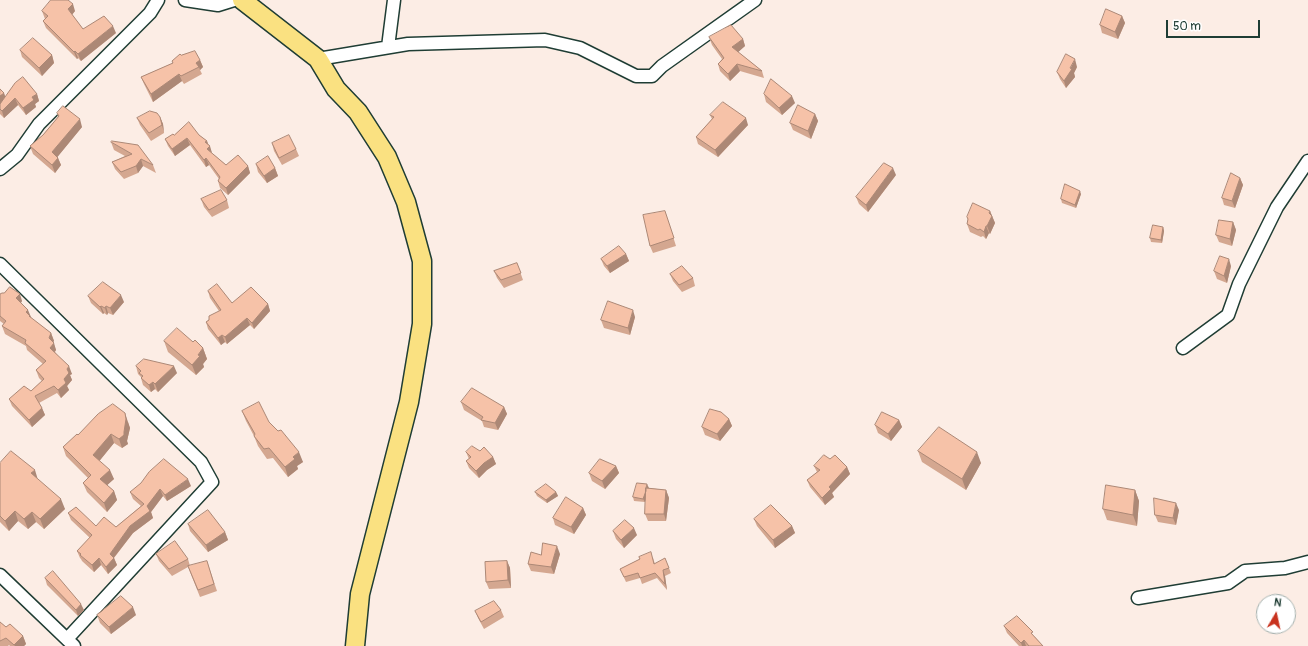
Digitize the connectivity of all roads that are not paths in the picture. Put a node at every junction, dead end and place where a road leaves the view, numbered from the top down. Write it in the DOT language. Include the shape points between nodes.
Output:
graph roads {
  1 [pos="158,0"];
  2 [pos="185,0"];
  3 [pos="234,0"];
  4 [pos="242,0"];
  5 [pos="394,0"];
  6 [pos="754,0"];
  7 [pos="388,47"];
  8 [pos="318,59"];
  9 [pos="1308,161"];
  10 [pos="0,170"];
  11 [pos="1,266"];
  12 [pos="1183,348"];
  13 [pos="1308,562"];
  14 [pos="0,575"];
  15 [pos="1138,598"];
  16 [pos="70,642"];
  17 [pos="355,646"];
  1 -- 10 [label="street" via="150,13 39,124 17,155"];
  2 -- 3 [label="street" via="218,5"];
  4 -- 8 [label="highway"];
  5 -- 7 [label="street"];
  6 -- 7 [label="street" via="662,66 652,76 636,76 580,48 545,40 408,44"];
  7 -- 8 [label="street"];
  8 -- 17 [label="highway" via="336,89 358,112 387,157 406,202 422,261 422,324 409,402 360,594"];
  9 -- 12 [label="street" via="1277,207 1239,284 1228,315"];
  11 -- 16 [label="street" via="201,462 212,482"];
  13 -- 15 [label="street" via="1285,568 1245,571 1228,583"];
  14 -- 16 [label="street"];
}
